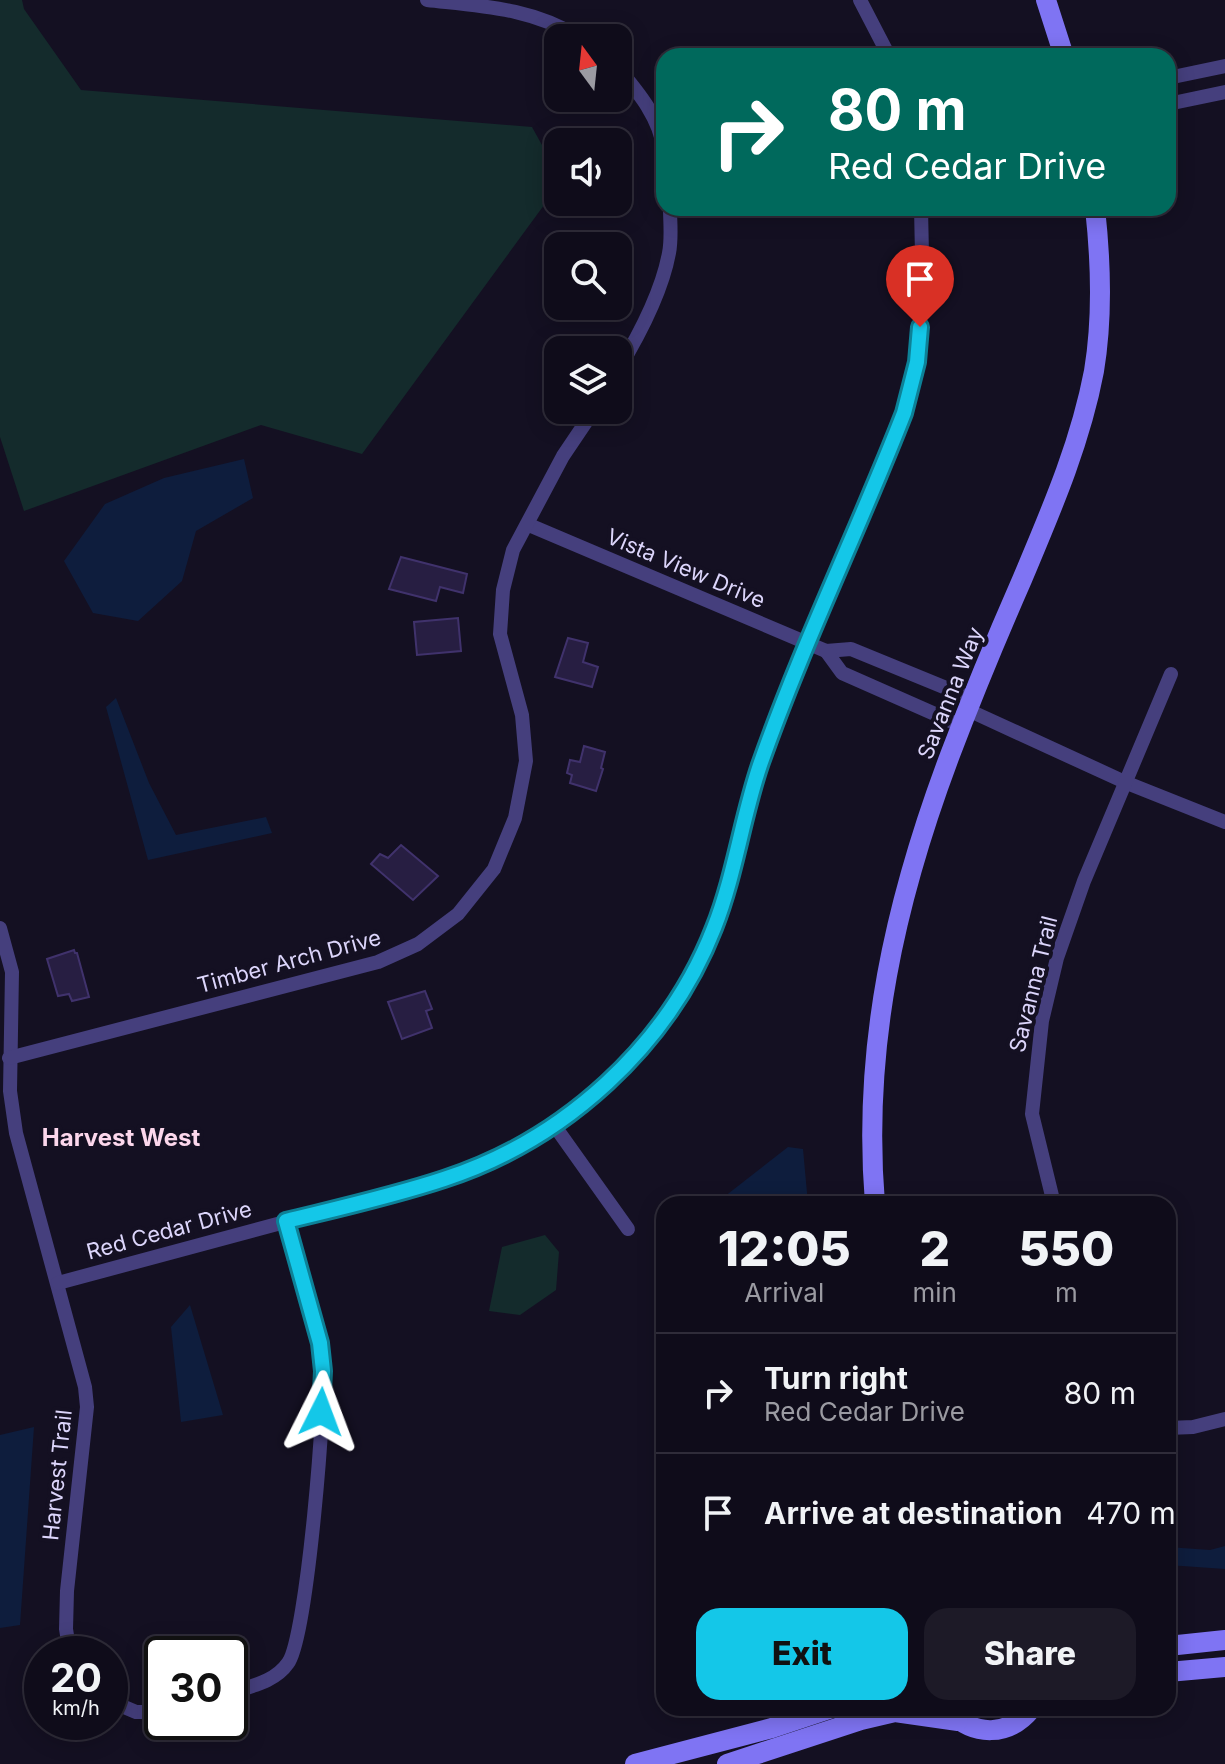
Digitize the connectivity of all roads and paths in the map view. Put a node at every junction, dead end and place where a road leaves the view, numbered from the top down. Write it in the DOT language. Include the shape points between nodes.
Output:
graph roads {
  1 [pos="427,0"];
  2 [pos="860,0"];
  3 [pos="1046,0"];
  4 [pos="558,24"];
  5 [pos="885,48"];
  6 [pos="1062,48"];
  7 [pos="1225,66"];
  8 [pos="1176,76"];
  9 [pos="632,86"];
  10 [pos="1225,92"];
  11 [pos="1176,102"];
  12 [pos="656,125"];
  13 [pos="670,216"];
  14 [pos="921,216"];
  15 [pos="1096,216"];
  16 [pos="632,346"];
  17 [pos="585,424"];
  18 [pos="529,525"];
  19 [pos="807,643"];
  20 [pos="826,651"];
  21 [pos="1171,674"];
  22 [pos="968,712"];
  23 [pos="1127,783"];
  24 [pos="1225,822"];
  25 [pos="0,928"];
  26 [pos="9,1058"];
  27 [pos="554,1125"];
  28 [pos="874,1196"];
  29 [pos="1052,1196"];
  30 [pos="286,1221"];
  31 [pos="628,1229"];
  32 [pos="58,1283"];
  33 [pos="1225,1419"];
  34 [pos="1176,1428"];
  35 [pos="67,1636"];
  36 [pos="1225,1640"];
  37 [pos="1176,1645"];
  38 [pos="1225,1667"];
  39 [pos="1176,1671"];
  40 [pos="248,1687"];
  41 [pos="808,1716"];
  42 [pos="878,1716"];
  43 [pos="955,1716"];
  44 [pos="1024,1716"];
  45 [pos="635,1764"];
  46 [pos="727,1764"];
  1 -- 4 [label="street" via="515,10"];
  2 -- 5 [label="street"];
  3 -- 6 [label="street"];
  7 -- 8 [label="street"];
  9 -- 12 [label="street"];
  10 -- 11 [label="street"];
  13 -- 16 [label="street" via="664,270"];
  14 -- 19 [label="street, Red Cedar Drive" via="920,327 910,392"];
  15 -- 22 [label="street, Savanna Way" via="1101,275 1094,370 1084,412 1064,479"];
  17 -- 18 [label="street, Timber Arch Drive"];
  18 -- 19 [label="street, Vista View Drive"];
  18 -- 26 [label="street, Timber Arch Drive" via="513,550 500,634 522,715 526,761 515,818 494,869 458,914 418,944 378,962"];
  19 -- 20 [label="street, Vista View Drive"];
  19 -- 27 [label="street, Red Cedar Drive" via="759,768 714,928 681,995 627,1063"];
  20 -- 22 [label="street, Vista View Drive" via="851,649"];
  20 -- 22 [label="street, Vista View Drive" via="842,673"];
  21 -- 23 [label="street, Savanna Trail"];
  22 -- 23 [label="street, Vista View Drive"];
  22 -- 28 [label="street, Savanna Way" via="914,856 885,981 872,1073"];
  23 -- 24 [label="street, Vista View Drive"];
  23 -- 29 [label="street, Savanna Trail" via="1084,881 1042,1021 1032,1114"];
  25 -- 26 [label="street, Harvest Trail" via="12,972"];
  26 -- 32 [label="street, Harvest Trail" via="16,1133"];
  27 -- 30 [label="street, Red Cedar Drive" via="508,1153 445,1179"];
  27 -- 31 [label="street"];
  30 -- 32 [label="street, Red Cedar Drive"];
  30 -- 40 [label="street" via="323,1359 309,1562 290,1661 278,1674"];
  32 -- 35 [label="street, Harvest Trail" via="87,1407 67,1591"];
  33 -- 34 [label="street"];
  36 -- 37 [label="street"];
  38 -- 39 [label="street"];
  41 -- 45 [label="street"];
  42 -- 46 [label="street"];
  43 -- 44 [label="street" via="981,1731 1010,1727"];
}
